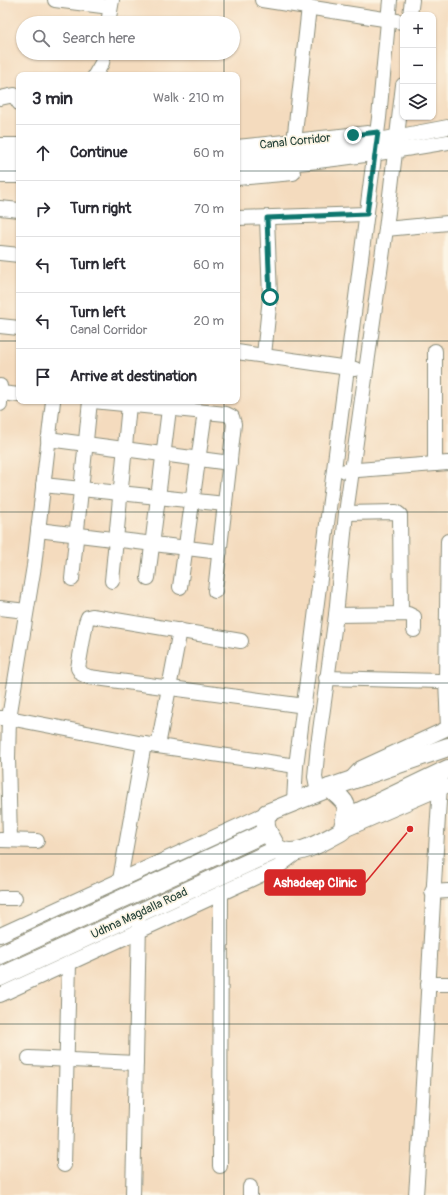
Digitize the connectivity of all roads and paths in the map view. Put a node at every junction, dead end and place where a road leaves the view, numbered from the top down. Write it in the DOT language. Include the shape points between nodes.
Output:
graph roads {
  1 [pos="56,0"];
  2 [pos="262,0"];
  3 [pos="390,0"];
  4 [pos="412,0"];
  5 [pos="111,4"];
  6 [pos="304,4"];
  7 [pos="410,12"];
  8 [pos="109,16"];
  9 [pos="388,20"];
  10 [pos="400,22"];
  11 [pos="103,60"];
  12 [pos="97,72"];
  13 [pos="0,98"];
  14 [pos="16,98"];
  15 [pos="400,113"];
  16 [pos="448,118"];
  17 [pos="448,127"];
  18 [pos="398,131"];
  19 [pos="294,142"];
  20 [pos="448,142"];
  21 [pos="0,145"];
  22 [pos="16,145"];
  23 [pos="240,147"];
  24 [pos="376,148"];
  25 [pos="448,152"];
  26 [pos="0,155"];
  27 [pos="16,155"];
  28 [pos="394,156"];
  29 [pos="240,158"];
  30 [pos="0,165"];
  31 [pos="16,165"];
  32 [pos="240,168"];
  33 [pos="0,176"];
  34 [pos="16,176"];
  35 [pos="240,177"];
  36 [pos="0,208"];
  37 [pos="16,210"];
  38 [pos="367,214"];
  39 [pos="240,218"];
  40 [pos="267,218"];
  41 [pos="448,223"];
  42 [pos="386,229"];
  43 [pos="0,253"];
  44 [pos="16,255"];
  45 [pos="0,326"];
  46 [pos="16,328"];
  47 [pos="435,351"];
  48 [pos="240,352"];
  49 [pos="264,355"];
  50 [pos="346,368"];
  51 [pos="366,370"];
  52 [pos="0,394"];
  53 [pos="16,394"];
  54 [pos="53,404"];
  55 [pos="91,404"];
  56 [pos="129,404"];
  57 [pos="169,409"];
  58 [pos="205,412"];
  59 [pos="48,439"];
  60 [pos="85,444"];
  61 [pos="125,450"];
  62 [pos="163,455"];
  63 [pos="198,459"];
  64 [pos="442,463"];
  65 [pos="230,464"];
  66 [pos="353,470"];
  67 [pos="334,472"];
  68 [pos="43,485"];
  69 [pos="81,489"];
  70 [pos="121,493"];
  71 [pos="158,497"];
  72 [pos="192,501"];
  73 [pos="225,504"];
  74 [pos="346,513"];
  75 [pos="38,530"];
  76 [pos="76,535"];
  77 [pos="116,540"];
  78 [pos="448,541"];
  79 [pos="152,544"];
  80 [pos="186,548"];
  81 [pos="220,552"];
  82 [pos="448,576"];
  83 [pos="148,578"];
  84 [pos="72,579"];
  85 [pos="112,581"];
  86 [pos="180,587"];
  87 [pos="215,591"];
  88 [pos="0,608"];
  89 [pos="0,613"];
  90 [pos="26,613"];
  91 [pos="401,614"];
  92 [pos="336,615"];
  93 [pos="447,627"];
  94 [pos="180,630"];
  95 [pos="414,630"];
  96 [pos="241,641"];
  97 [pos="326,678"];
  98 [pos="444,680"];
  99 [pos="168,688"];
  100 [pos="304,706"];
  101 [pos="5,718"];
  102 [pos="448,728"];
  103 [pos="144,744"];
  104 [pos="158,746"];
  105 [pos="448,747"];
  106 [pos="4,758"];
  107 [pos="296,766"];
  108 [pos="444,779"];
  109 [pos="347,783"];
  110 [pos="323,790"];
  111 [pos="294,801"];
  112 [pos="267,813"];
  113 [pos="344,824"];
  114 [pos="267,832"];
  115 [pos="5,840"];
  116 [pos="38,841"];
  117 [pos="278,849"];
  118 [pos="299,851"];
  119 [pos="120,880"];
  120 [pos="448,891"];
  121 [pos="432,892"];
  122 [pos="221,893"];
  123 [pos="0,898"];
  124 [pos="15,898"];
  125 [pos="139,922"];
  126 [pos="0,935"];
  127 [pos="0,955"];
  128 [pos="69,963"];
  129 [pos="0,977"];
  130 [pos="428,984"];
  131 [pos="448,984"];
  132 [pos="0,995"];
  133 [pos="29,1058"];
  134 [pos="66,1060"];
  135 [pos="136,1063"];
  136 [pos="64,1166"];
  137 [pos="220,1166"];
  138 [pos="133,1195"];
  139 [pos="416,1195"];
  1 -- 5 [label="street"];
  2 -- 6 [label="street"];
  3 -- 9 [label="street"];
  4 -- 7 [label="street"];
  5 -- 8 [label="street"];
  6 -- 9 [label="street"];
  6 -- 19 [label="street"];
  9 -- 10 [label="street"];
  9 -- 24 [label="street"];
  11 -- 12 [label="street"];
  13 -- 14 [label="street" via="14,95"];
  15 -- 18 [label="street"];
  16 -- 18 [label="street, Canal Corridor"];
  17 -- 18 [label="street"];
  18 -- 24 [label="street, Canal Corridor"];
  18 -- 28 [label="street"];
  19 -- 23 [label="street, Canal Corridor"];
  19 -- 24 [label="street, Canal Corridor"];
  20 -- 28 [label="street"];
  21 -- 22 [label="street"];
  24 -- 28 [label="street"];
  24 -- 29 [label="street"];
  24 -- 32 [label="street" via="283,165"];
  24 -- 35 [label="street"];
  24 -- 38 [label="street"];
  25 -- 28 [label="street"];
  26 -- 27 [label="street"];
  28 -- 42 [label="street"];
  30 -- 31 [label="street"];
  33 -- 34 [label="street"];
  36 -- 37 [label="street"];
  38 -- 40 [label="street"];
  38 -- 50 [label="street"];
  39 -- 40 [label="street"];
  40 -- 49 [label="street" via="270,297"];
  41 -- 42 [label="street"];
  42 -- 51 [label="street"];
  43 -- 44 [label="street"];
  45 -- 46 [label="street"];
  47 -- 64 [label="street"];
  48 -- 49 [label="street"];
  49 -- 50 [label="street"];
  50 -- 51 [label="street"];
  50 -- 67 [label="street"];
  51 -- 66 [label="street"];
  52 -- 53 [label="street"];
  54 -- 59 [label="street"];
  55 -- 60 [label="street"];
  56 -- 57 [label="street"];
  56 -- 61 [label="street"];
  57 -- 58 [label="street"];
  57 -- 62 [label="street"];
  58 -- 63 [label="street"];
  58 -- 65 [label="street" via="230,415 234,420"];
  59 -- 60 [label="street"];
  59 -- 68 [label="street"];
  60 -- 61 [label="street"];
  60 -- 69 [label="street"];
  61 -- 62 [label="street"];
  61 -- 70 [label="street"];
  62 -- 63 [label="street"];
  62 -- 71 [label="street"];
  63 -- 65 [label="street"];
  63 -- 72 [label="street"];
  64 -- 66 [label="street"];
  65 -- 73 [label="street"];
  66 -- 67 [label="street"];
  66 -- 74 [label="street"];
  67 -- 100 [label="street"];
  68 -- 69 [label="street"];
  68 -- 75 [label="street"];
  69 -- 70 [label="street"];
  69 -- 76 [label="street"];
  70 -- 71 [label="street"];
  70 -- 77 [label="street"];
  71 -- 72 [label="street"];
  71 -- 79 [label="street"];
  72 -- 73 [label="street"];
  72 -- 80 [label="street"];
  73 -- 81 [label="street"];
  74 -- 91 [label="street" via="396,512 400,516"];
  74 -- 92 [label="street"];
  75 -- 76 [label="street"];
  75 -- 90 [label="street"];
  76 -- 77 [label="street"];
  76 -- 84 [label="street"];
  77 -- 79 [label="street"];
  77 -- 85 [label="street"];
  78 -- 82 [label="street"];
  79 -- 80 [label="street"];
  79 -- 83 [label="street"];
  80 -- 81 [label="street"];
  80 -- 86 [label="street"];
  81 -- 87 [label="street"];
  82 -- 93 [label="street"];
  88 -- 90 [label="street"];
  89 -- 90 [label="street"];
  90 -- 101 [label="street"];
  91 -- 92 [label="street"];
  91 -- 95 [label="street" via="414,618"];
  92 -- 97 [label="street"];
  93 -- 98 [label="street"];
  94 -- 96 [label="street"];
  94 -- 99 [label="street"];
  94 -- 99 [label="street" via="92,616 88,617 86,622 78,664 82,674"];
  97 -- 98 [label="street"];
  97 -- 110 [label="street" via="315,777"];
  98 -- 102 [label="street"];
  99 -- 100 [label="street"];
  99 -- 104 [label="street"];
  100 -- 107 [label="street"];
  101 -- 103 [label="street"];
  101 -- 106 [label="street"];
  102 -- 109 [label="street" via="361,768"];
  103 -- 104 [label="street"];
  103 -- 119 [label="street"];
  104 -- 107 [label="street"];
  105 -- 109 [label="main road"];
  106 -- 115 [label="street"];
  107 -- 111 [label="street"];
  108 -- 113 [label="main road"];
  108 -- 121 [label="street"];
  109 -- 110 [label="main road"];
  110 -- 111 [label="main road"];
  110 -- 113 [label="main road" via="342,798 348,811"];
  111 -- 112 [label="main road"];
  112 -- 114 [label="main road"];
  112 -- 119 [label="street"];
  113 -- 118 [label="main road" via="318,844"];
  114 -- 117 [label="main road"];
  114 -- 127 [label="main road, Udhna Magdalla Road"];
  115 -- 116 [label="street"];
  117 -- 118 [label="main road" via="287,852"];
  117 -- 125 [label="main road, Udhna Magdalla Road"];
  118 -- 122 [label="street" via="278,867"];
  119 -- 126 [label="street"];
  120 -- 121 [label="street"];
  121 -- 130 [label="street"];
  122 -- 125 [label="street"];
  122 -- 137 [label="street"];
  123 -- 124 [label="street"];
  125 -- 128 [label="street"];
  125 -- 129 [label="main road, Udhna Magdalla Road"];
  125 -- 135 [label="street"];
  128 -- 132 [label="street"];
  128 -- 134 [label="street"];
  130 -- 131 [label="street"];
  130 -- 139 [label="street"];
  133 -- 134 [label="street"];
  134 -- 135 [label="street"];
  134 -- 136 [label="street"];
  135 -- 138 [label="street"];
}
